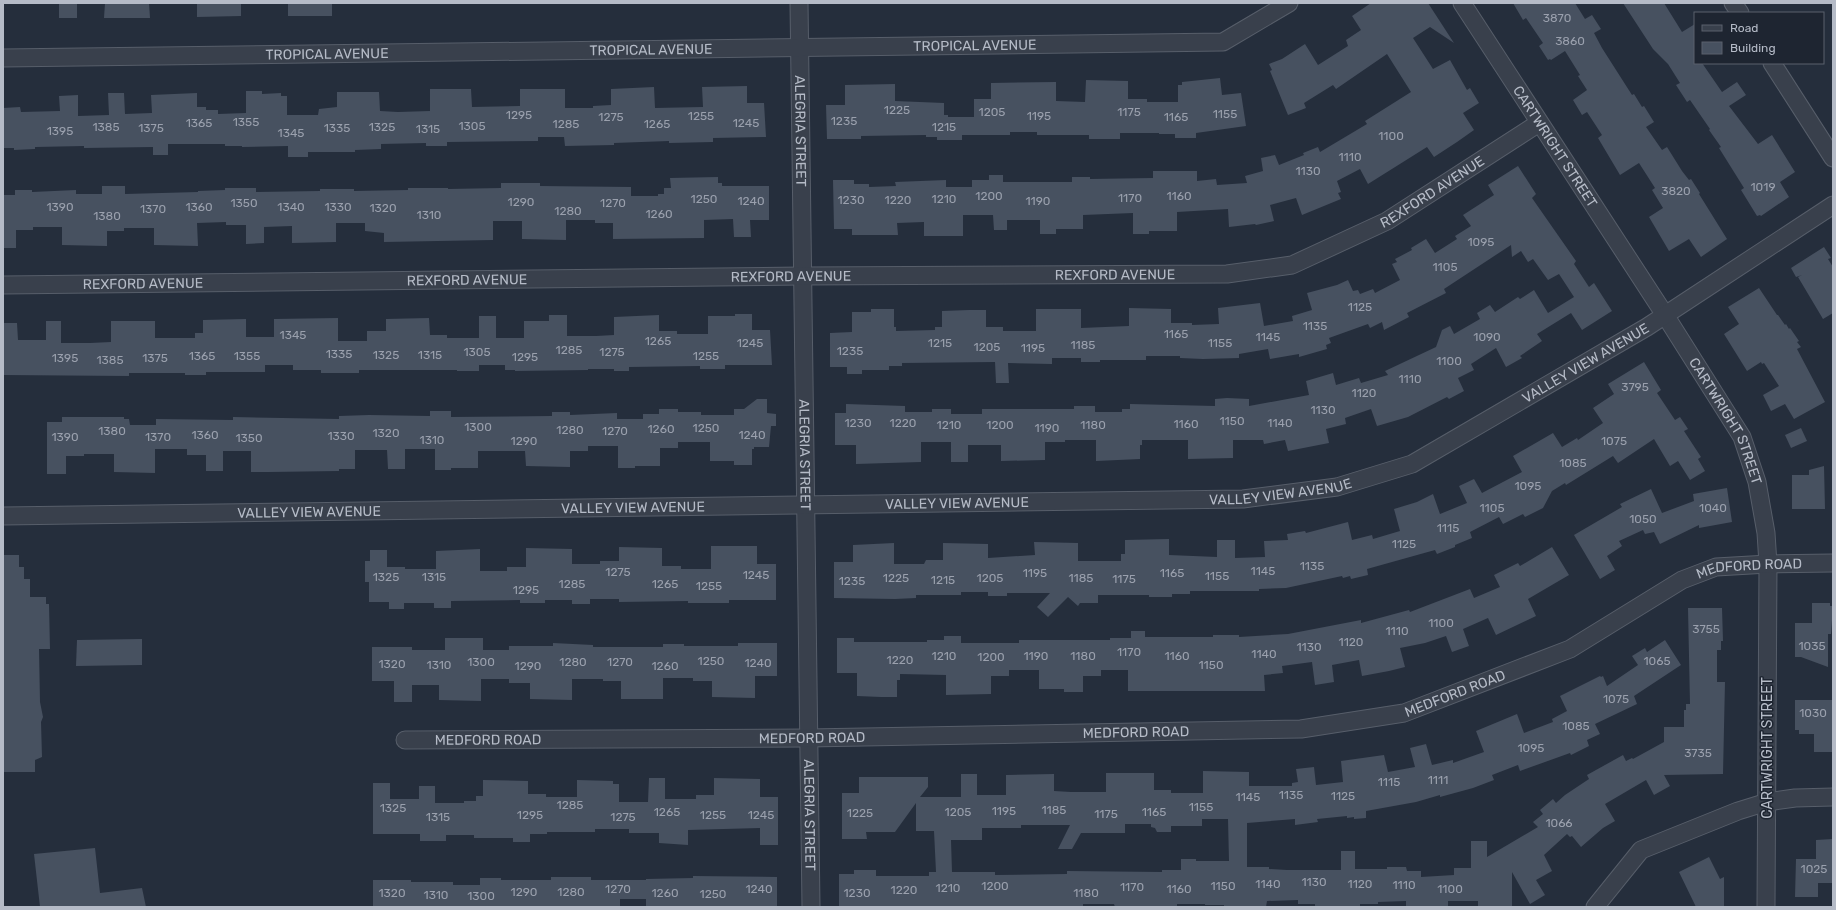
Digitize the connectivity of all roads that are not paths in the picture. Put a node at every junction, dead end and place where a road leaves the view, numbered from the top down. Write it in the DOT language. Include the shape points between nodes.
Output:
graph roads {
  1 [pos="799,3"];
  2 [pos="1289,3"];
  3 [pos="1462,3"];
  4 [pos="1733,3"];
  5 [pos="1739,12"];
  6 [pos="800,48"];
  7 [pos="3,58"];
  8 [pos="1773,64"];
  9 [pos="1539,123"];
  10 [pos="1833,158"];
  11 [pos="1833,205"];
  12 [pos="802,276"];
  13 [pos="3,285"];
  14 [pos="1665,315"];
  15 [pos="805,506"];
  16 [pos="3,516"];
  17 [pos="1833,563"];
  18 [pos="1768,564"];
  19 [pos="808,738"];
  20 [pos="404,740"];
  21 [pos="1833,797"];
  22 [pos="1767,802"];
  23 [pos="811,907"];
  24 [pos="1595,907"];
  25 [pos="1766,907"];
  1 -- 6 [label="street, ALEGRIA STREET"];
  2 -- 6 [label="street, TROPICAL AVENUE" via="1223,42"];
  3 -- 9 [label="street, CARTWRIGHT STREET"];
  4 -- 5 [label="street"];
  6 -- 7 [label="street, TROPICAL AVENUE"];
  6 -- 12 [label="street, ALEGRIA STREET"];
  8 -- 10 [label="street"];
  9 -- 12 [label="street, REXFORD AVENUE" via="1387,222 1292,265 1227,274"];
  9 -- 14 [label="street, CARTWRIGHT STREET"];
  11 -- 14 [label="street, VALLEY VIEW AVENUE"];
  12 -- 13 [label="street, REXFORD AVENUE"];
  12 -- 15 [label="street, ALEGRIA STREET"];
  14 -- 15 [label="street, VALLEY VIEW AVENUE" via="1412,464 1337,487 1243,499"];
  14 -- 18 [label="street, CARTWRIGHT STREET" via="1742,437 1758,482"];
  15 -- 16 [label="street, VALLEY VIEW AVENUE"];
  15 -- 19 [label="street, ALEGRIA STREET"];
  17 -- 18 [label="street, MEDFORD ROAD"];
  18 -- 19 [label="street, MEDFORD ROAD" via="1716,568 1682,580 1570,650 1404,713 1301,729"];
  18 -- 22 [label="street, CARTWRIGHT STREET"];
  19 -- 20 [label="street, MEDFORD ROAD"];
  19 -- 23 [label="street, ALEGRIA STREET"];
  21 -- 22 [label="street"];
  22 -- 24 [label="street" via="1641,850"];
  22 -- 25 [label="street, CARTWRIGHT STREET"];
}
